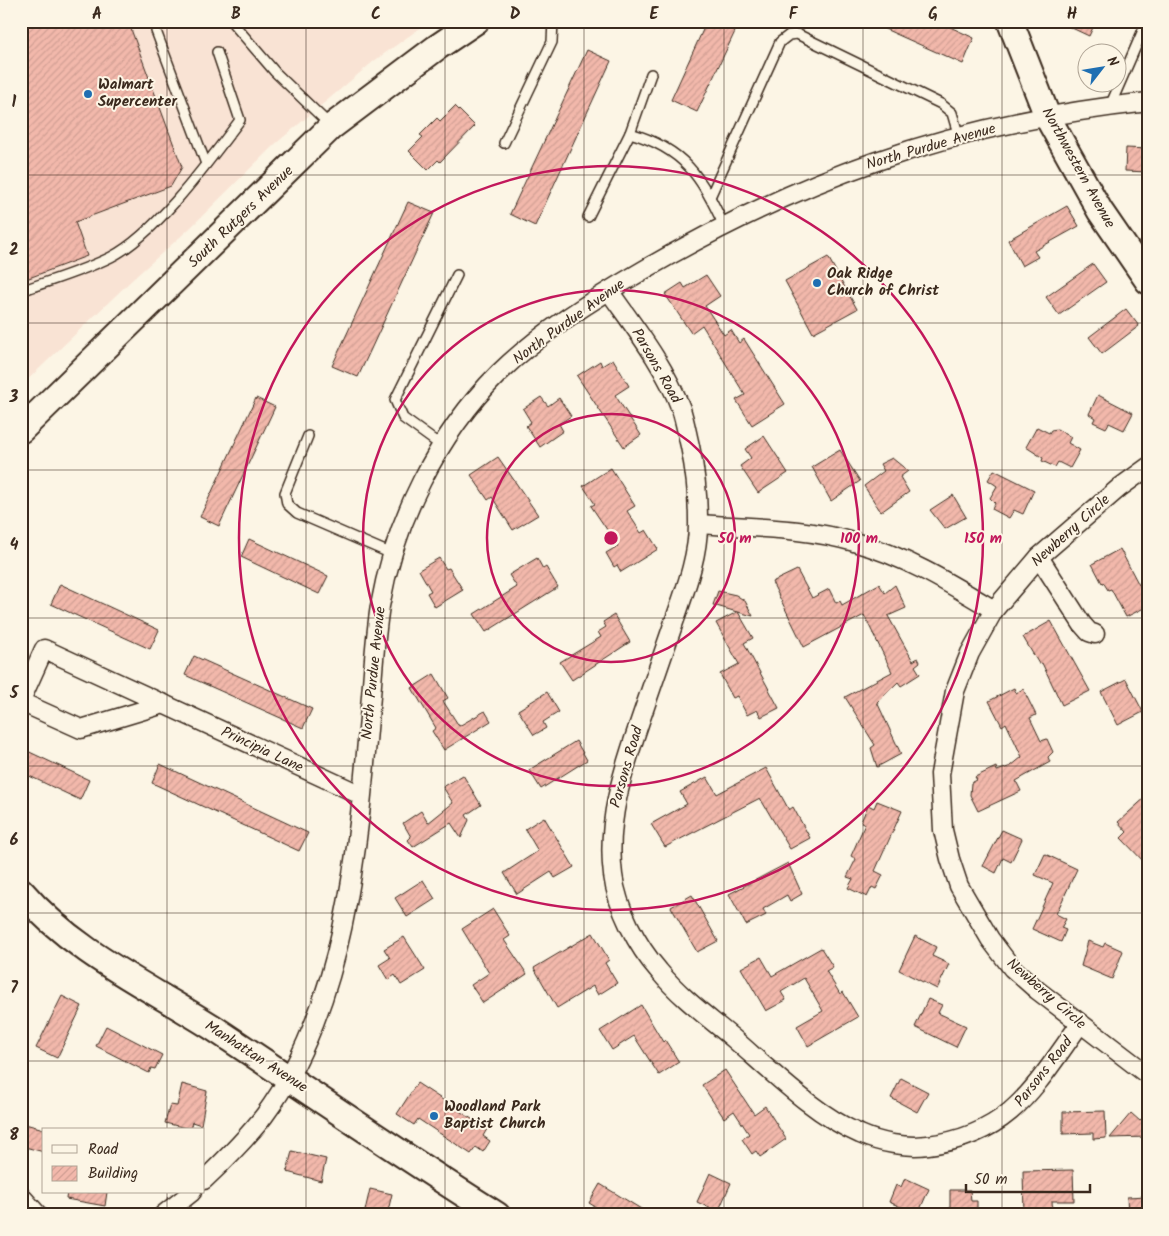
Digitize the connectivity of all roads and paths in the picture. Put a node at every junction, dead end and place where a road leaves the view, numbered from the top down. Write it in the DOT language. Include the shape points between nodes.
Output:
graph roads {
  1 [pos="156,21"];
  2 [pos="231,21"];
  3 [pos="476,21"];
  4 [pos="553,21"];
  5 [pos="1010,21"];
  6 [pos="1147,21"];
  7 [pos="217,52"];
  8 [pos="651,74"];
  9 [pos="1148,102"];
  10 [pos="1110,106"];
  11 [pos="1048,118"];
  12 [pos="331,127"];
  13 [pos="630,133"];
  14 [pos="959,137"];
  15 [pos="504,143"];
  16 [pos="206,164"];
  17 [pos="710,197"];
  18 [pos="588,218"];
  19 [pos="724,226"];
  20 [pos="457,275"];
  21 [pos="1148,280"];
  22 [pos="21,291"];
  23 [pos="609,291"];
  24 [pos="25,418"];
  25 [pos="308,436"];
  26 [pos="442,447"];
  27 [pos="1148,467"];
  28 [pos="699,524"];
  29 [pos="392,554"];
  30 [pos="1039,557"];
  31 [pos="994,610"];
  32 [pos="1095,634"];
  33 [pos="21,701"];
  34 [pos="164,704"];
  35 [pos="361,795"];
  36 [pos="21,891"];
  37 [pos="1080,1024"];
  38 [pos="1148,1075"];
  39 [pos="288,1078"];
  40 [pos="205,1179"];
  41 [pos="189,1194"];
  42 [pos="21,1196"];
  43 [pos="38,1215"];
  44 [pos="163,1215"];
  45 [pos="497,1215"];
  1 -- 16 [label="lane" via="156,31"];
  2 -- 12 [label="lane" via="275,72"];
  3 -- 12 [label="street, South Rutgers Avenue"];
  4 -- 15 [label="lane" via="552,42"];
  5 -- 11 [label="street, Northwestern Avenue"];
  6 -- 10 [label="lane"];
  7 -- 16 [label="lane" via="240,120"];
  8 -- 13 [label="lane"];
  9 -- 10 [label="street, North Purdue Avenue"];
  10 -- 11 [label="street, North Purdue Avenue"];
  11 -- 14 [label="street, North Purdue Avenue"];
  11 -- 21 [label="street, Northwestern Avenue" via="1100,211"];
  12 -- 24 [label="street, South Rutgers Avenue"];
  13 -- 17 [label="lane" via="675,152 694,172"];
  13 -- 18 [label="lane"];
  14 -- 17 [label="lane" via="952,113 941,104 797,34 789,35 780,42"];
  14 -- 19 [label="street, North Purdue Avenue" via="859,168"];
  16 -- 22 [label="lane" via="150,227 112,256"];
  17 -- 19 [label="lane"];
  19 -- 23 [label="street, North Purdue Avenue"];
  20 -- 26 [label="lane" via="395,400 404,418"];
  23 -- 26 [label="street, North Purdue Avenue" via="532,344 499,373"];
  23 -- 28 [label="street, Parsons Road" via="650,350 682,411 694,466"];
  25 -- 29 [label="lane" via="285,493 287,504 297,513"];
  26 -- 29 [label="street, North Purdue Avenue" via="425,475"];
  27 -- 30 [label="street, Newberry Circle"];
  28 -- 31 [label="street" via="800,531 853,541 892,554 930,572"];
  28 -- 37 [label="street, Parsons Road" via="683,596 622,772 611,826 616,888 640,944 659,972 740,1045 822,1112 857,1133 883,1142 926,1146 972,1134 994,1124 1028,1096"];
  29 -- 35 [label="street, North Purdue Avenue" via="380,606"];
  30 -- 31 [label="street, Newberry Circle"];
  30 -- 32 [label="street" via="1082,624"];
  31 -- 37 [label="street, Newberry Circle" via="970,654 955,691 940,774 944,830 959,886 990,939 1012,968"];
  33 -- 34 [label="street, Principia Lane" via="81,729"];
  33 -- 34 [label="street, Principia Lane" via="44,649"];
  34 -- 35 [label="street, Principia Lane"];
  35 -- 39 [label="street, North Purdue Avenue" via="351,880 339,942 328,984"];
  36 -- 39 [label="street, Manhattan Avenue" via="37,910 93,956"];
  37 -- 38 [label="street, Newberry Circle"];
  39 -- 40 [label="street, North Purdue Avenue" via="237,1148"];
  39 -- 45 [label="street, Manhattan Avenue"];
  41 -- 44 [label="street"];
  42 -- 43 [label="street"];
}
